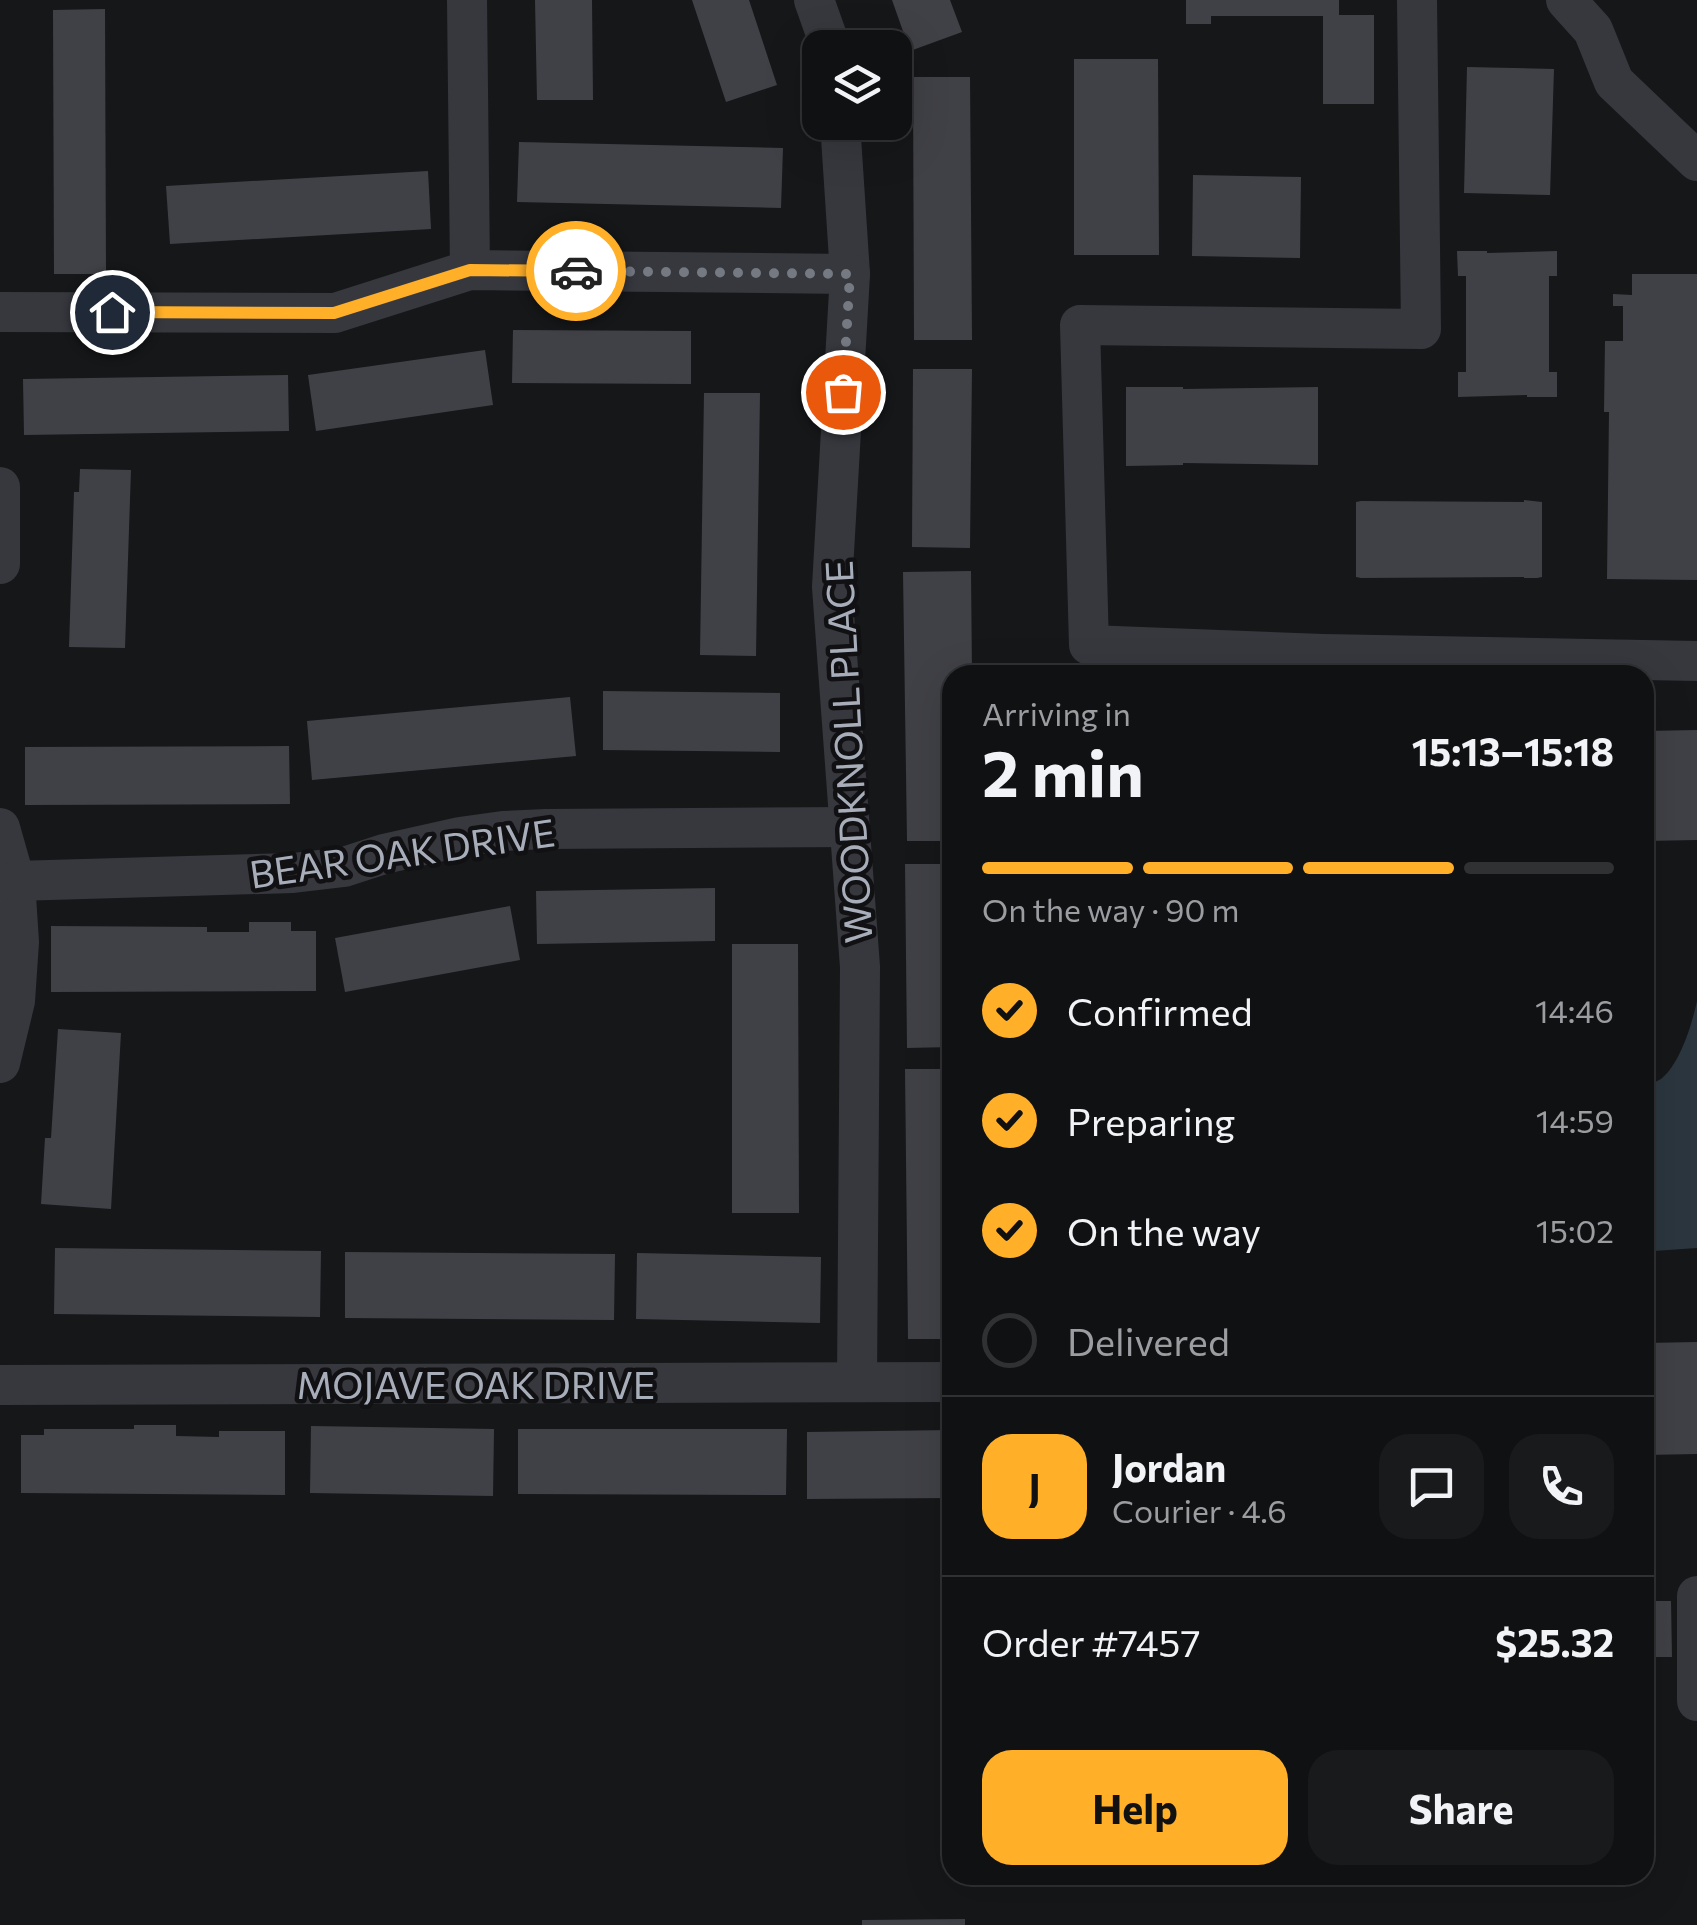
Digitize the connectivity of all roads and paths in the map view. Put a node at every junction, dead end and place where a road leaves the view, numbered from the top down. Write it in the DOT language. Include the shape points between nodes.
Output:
graph roads {
  1 [pos="467,0"];
  2 [pos="814,0"];
  3 [pos="1417,0"];
  4 [pos="1566,0"];
  5 [pos="825,30"];
  6 [pos="841,140"];
  7 [pos="1697,161"];
  8 [pos="470,270"];
  9 [pos="850,274"];
  10 [pos="0,312"];
  11 [pos="0,486"];
  12 [pos="0,564"];
  13 [pos="1697,661"];
  14 [pos="1322,665"];
  15 [pos="0,828"];
  16 [pos="850,828"];
  17 [pos="15,880"];
  18 [pos="0,1063"];
  19 [pos="857,1382"];
  20 [pos="942,1382"];
  21 [pos="0,1385"];
  22 [pos="1697,1596"];
  23 [pos="1697,1701"];
  1 -- 8 [label="street"];
  2 -- 5 [label="street"];
  3 -- 14 [label="street" via="1421,329 1080,325 1089,645"];
  4 -- 7 [label="street" via="1593,30 1614,82"];
  6 -- 9 [label="street, WOODKNOLL PLACE"];
  8 -- 9 [label="street"];
  8 -- 10 [label="street" via="334,313"];
  9 -- 16 [label="street, WOODKNOLL PLACE" via="832,588"];
  11 -- 12 [label="street"];
  13 -- 14 [label="street"];
  15 -- 17 [label="street"];
  16 -- 17 [label="street, BEAR OAK DRIVE" via="503,831 293,873"];
  16 -- 19 [label="street, WOODKNOLL PLACE" via="860,968"];
  17 -- 18 [label="street" via="15,1000"];
  19 -- 20 [label="street, MOJAVE OAK DRIVE"];
  19 -- 21 [label="street, MOJAVE OAK DRIVE"];
  22 -- 23 [label="street"];
}
